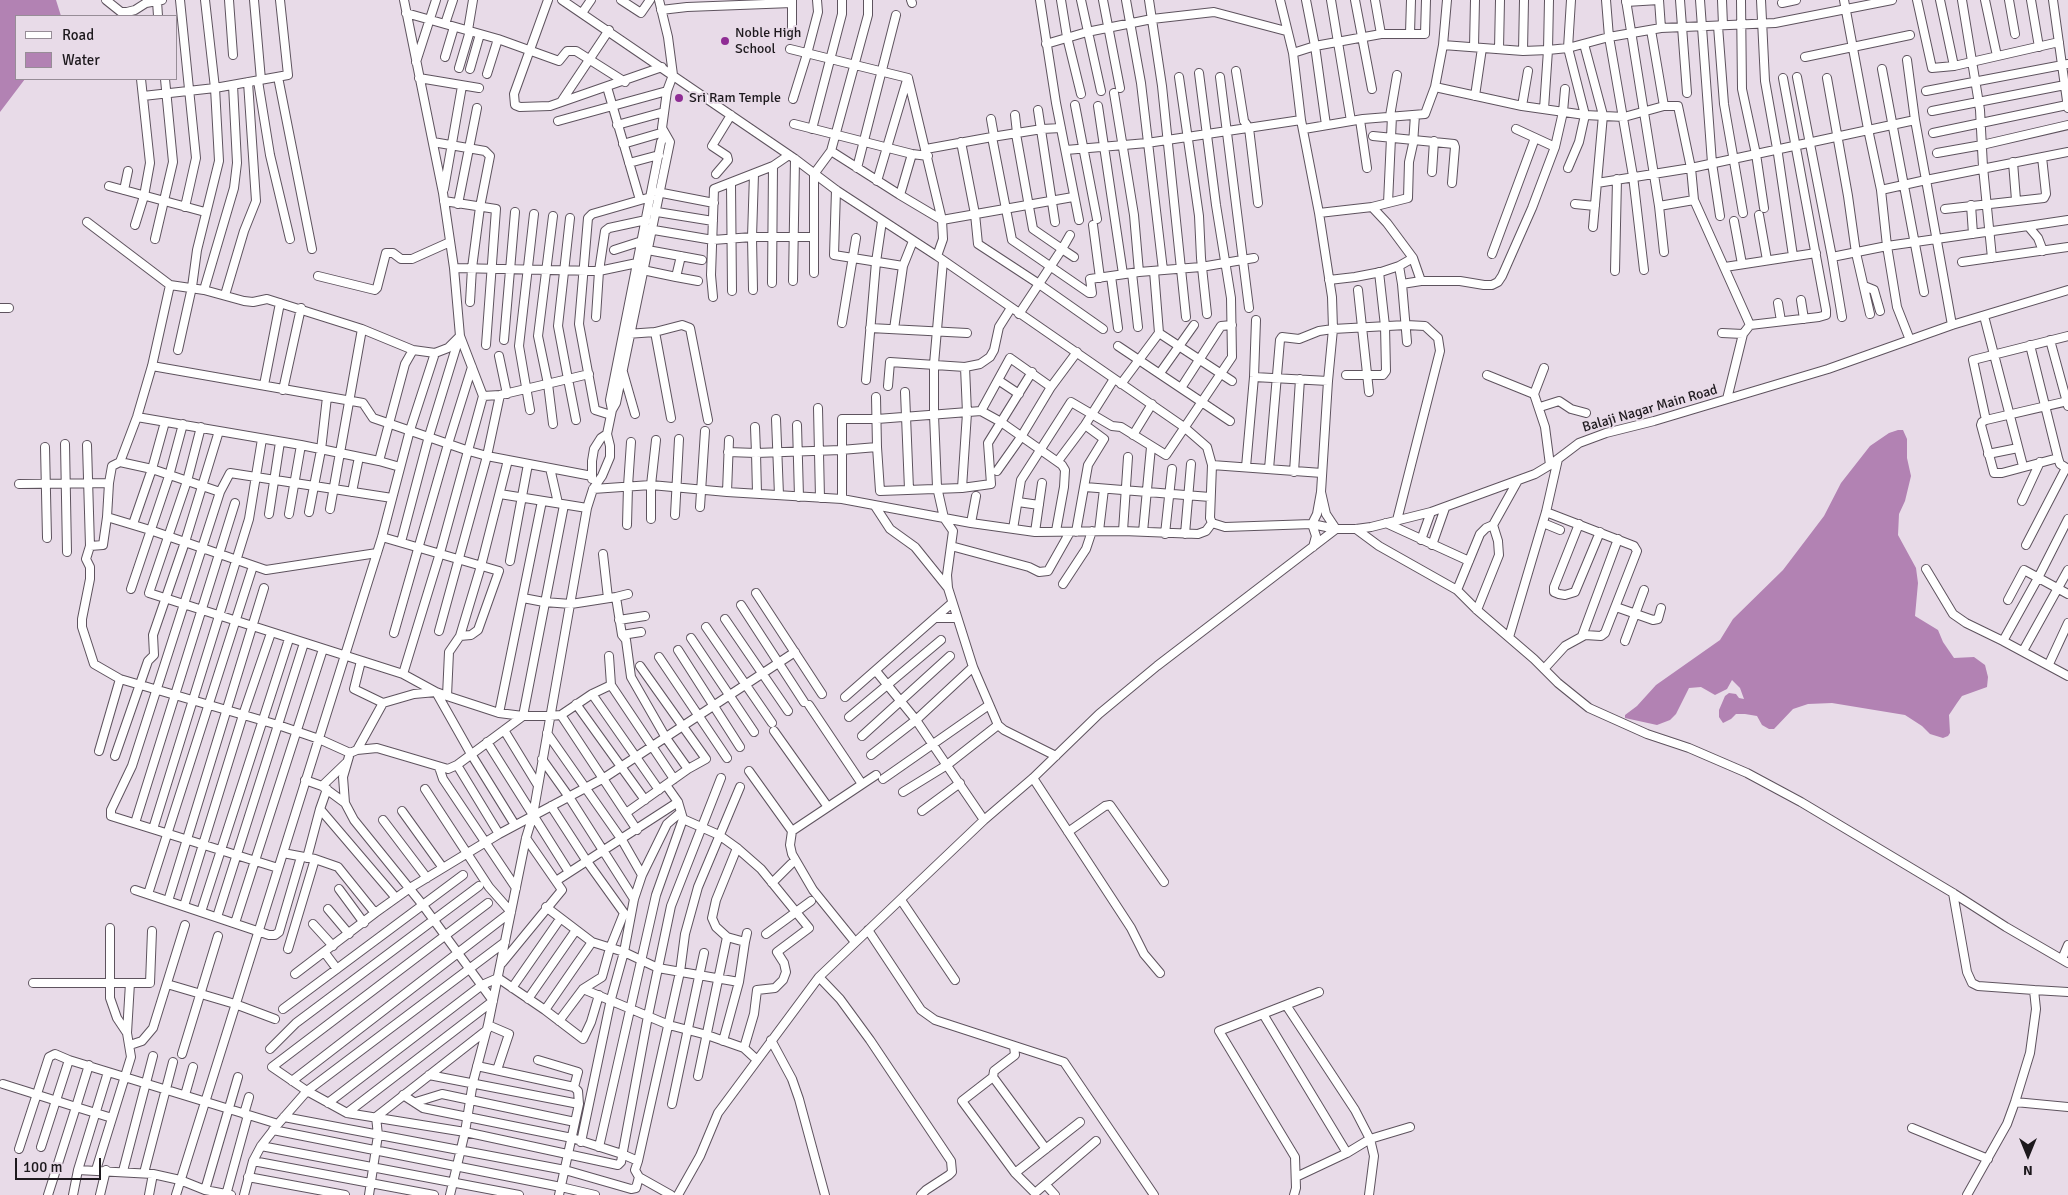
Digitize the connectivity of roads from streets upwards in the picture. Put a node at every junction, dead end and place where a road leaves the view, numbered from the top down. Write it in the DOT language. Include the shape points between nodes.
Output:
graph roads {
  1 [pos="106,0"];
  2 [pos="120,0"];
  3 [pos="156,0"];
  4 [pos="162,0"];
  5 [pos="180,0"];
  6 [pos="205,0"];
  7 [pos="229,0"];
  8 [pos="254,0"];
  9 [pos="280,0"];
  10 [pos="404,0"];
  11 [pos="436,0"];
  12 [pos="453,0"];
  13 [pos="473,0"];
  14 [pos="548,0"];
  15 [pos="562,0"];
  16 [pos="591,0"];
  17 [pos="622,0"];
  18 [pos="650,0"];
  19 [pos="659,0"];
  20 [pos="817,0"];
  21 [pos="842,0"];
  22 [pos="868,0"];
  23 [pos="1040,0"];
  24 [pos="1061,0"];
  25 [pos="1081,0"];
  26 [pos="1103,0"];
  27 [pos="1126,0"];
  28 [pos="1149,0"];
  29 [pos="1280,0"];
  30 [pos="1306,0"];
  31 [pos="1331,0"];
  32 [pos="1355,0"];
  33 [pos="1375,0"];
  34 [pos="1411,0"];
  35 [pos="1426,0"];
  36 [pos="1447,0"];
  37 [pos="1475,0"];
  38 [pos="1500,0"];
  39 [pos="1524,0"];
  40 [pos="1549,0"];
  41 [pos="1570,0"];
  42 [pos="1606,0"];
  43 [pos="1659,0"];
  44 [pos="1680,0"];
  45 [pos="1700,0"];
  46 [pos="1722,0"];
  47 [pos="1740,0"];
  48 [pos="1761,0"];
  49 [pos="1796,0"];
  50 [pos="1844,0"];
  51 [pos="1892,0"];
  52 [pos="1917,0"];
  53 [pos="1940,0"];
  54 [pos="1962,0"];
  55 [pos="1985,0"];
  56 [pos="2009,0"];
  57 [pos="2031,0"];
  58 [pos="2054,0"];
  59 [pos="1626,1"];
  60 [pos="760,2"];
  61 [pos="792,2"];
  62 [pos="687,3"];
  63 [pos="712,3"];
  64 [pos="737,3"];
  65 [pos="1782,3"];
  66 [pos="114,6"];
  67 [pos="1846,9"];
  68 [pos="661,10"];
  69 [pos="135,13"];
  70 [pos="406,13"];
  71 [pos="582,13"];
  72 [pos="158,15"];
  73 [pos="896,15"];
  74 [pos="429,20"];
  75 [pos="1152,20"];
  76 [pos="446,24"];
  77 [pos="1131,24"];
  78 [pos="1762,24"];
  79 [pos="1740,25"];
  80 [pos="454,26"];
  81 [pos="1720,26"];
  82 [pos="1701,27"];
  83 [pos="792,28"];
  84 [pos="1108,28"];
  85 [pos="1661,28"];
  86 [pos="1682,28"];
  87 [pos="469,30"];
  88 [pos="609,30"];
  89 [pos="1651,30"];
  90 [pos="1286,31"];
  91 [pos="1087,32"];
  92 [pos="1410,33"];
  93 [pos="1630,33"];
  94 [pos="480,34"];
  95 [pos="1382,34"];
  96 [pos="2015,34"];
  97 [pos="1910,35"];
  98 [pos="1067,37"];
  99 [pos="1363,37"];
  100 [pos="1608,37"];
  101 [pos="498,39"];
  102 [pos="1338,42"];
  103 [pos="2060,42"];
  104 [pos="1046,44"];
  105 [pos="1443,44"];
  106 [pos="1584,44"];
  107 [pos="1315,46"];
  108 [pos="1478,47"];
  109 [pos="1852,47"];
  110 [pos="2039,47"];
  111 [pos="1568,48"];
  112 [pos="790,49"];
  113 [pos="1498,49"];
  114 [pos="528,50"];
  115 [pos="1548,50"];
  116 [pos="1523,51"];
  117 [pos="1293,53"];
  118 [pos="807,54"];
  119 [pos="233,55"];
  120 [pos="1997,56"];
  121 [pos="445,57"];
  122 [pos="1805,57"];
  123 [pos="588,59"];
  124 [pos="831,59"];
  125 [pos="1906,60"];
  126 [pos="1973,62"];
  127 [pos="416,64"];
  128 [pos="2065,64"];
  129 [pos="855,65"];
  130 [pos="1954,66"];
  131 [pos="662,67"];
  132 [pos="460,68"];
  133 [pos="470,69"];
  134 [pos="1882,69"];
  135 [pos="1236,71"];
  136 [pos="1528,71"];
  137 [pos="881,72"];
  138 [pos="1199,73"];
  139 [pos="487,74"];
  140 [pos="673,75"];
  141 [pos="1397,75"];
  142 [pos="278,77"];
  143 [pos="1179,77"];
  144 [pos="1220,77"];
  145 [pos="1797,77"];
  146 [pos="419,78"];
  147 [pos="908,78"];
  148 [pos="1783,78"];
  149 [pos="1827,78"];
  150 [pos="141,80"];
  151 [pos="165,80"];
  152 [pos="259,80"];
  153 [pos="248,82"];
  154 [pos="625,82"];
  155 [pos="1976,82"];
  156 [pos="233,85"];
  157 [pos="2065,85"];
  158 [pos="462,86"];
  159 [pos="607,87"];
  160 [pos="1435,87"];
  161 [pos="215,88"];
  162 [pos="480,88"];
  163 [pos="1372,89"];
  164 [pos="1565,89"];
  165 [pos="191,90"];
  166 [pos="667,91"];
  167 [pos="1101,91"];
  168 [pos="1926,91"];
  169 [pos="167,93"];
  170 [pos="1687,93"];
  171 [pos="1081,94"];
  172 [pos="143,96"];
  173 [pos="1475,96"];
  174 [pos="793,99"];
  175 [pos="561,102"];
  176 [pos="1979,102"];
  177 [pos="1075,105"];
  178 [pos="612,106"];
  179 [pos="1098,106"];
  180 [pos="1522,106"];
  181 [pos="1664,106"];
  182 [pos="2068,107"];
  183 [pos="477,108"];
  184 [pos="1544,109"];
  185 [pos="1038,110"];
  186 [pos="1644,111"];
  187 [pos="1932,111"];
  188 [pos="664,112"];
  189 [pos="1563,112"];
  190 [pos="731,115"];
  191 [pos="1014,115"];
  192 [pos="1415,115"];
  193 [pos="1585,115"];
  194 [pos="1603,115"];
  195 [pos="1391,116"];
  196 [pos="1624,117"];
  197 [pos="991,119"];
  198 [pos="1301,120"];
  199 [pos="1360,120"];
  200 [pos="1915,120"];
  201 [pos="558,121"];
  202 [pos="1351,121"];
  203 [pos="794,124"];
  204 [pos="1981,124"];
  205 [pos="617,125"];
  206 [pos="1326,125"];
  207 [pos="1892,125"];
  208 [pos="2068,125"];
  209 [pos="1061,128"];
  210 [pos="1249,128"];
  211 [pos="1516,128"];
  212 [pos="1042,129"];
  213 [pos="1304,129"];
  214 [pos="1868,129"];
  215 [pos="812,130"];
  216 [pos="1227,130"];
  217 [pos="664,133"];
  218 [pos="1016,133"];
  219 [pos="1933,133"];
  220 [pos="1207,134"];
  221 [pos="835,136"];
  222 [pos="993,136"];
  223 [pos="1373,136"];
  224 [pos="1838,136"];
  225 [pos="1187,137"];
  226 [pos="1392,138"];
  227 [pos="1534,138"];
  228 [pos="1414,139"];
  229 [pos="1168,140"];
  230 [pos="1434,141"];
  231 [pos="432,142"];
  232 [pos="864,142"];
  233 [pos="961,142"];
  234 [pos="1147,143"];
  235 [pos="1809,143"];
  236 [pos="623,144"];
  237 [pos="1124,144"];
  238 [pos="1795,145"];
  239 [pos="453,146"];
  240 [pos="1104,146"];
  241 [pos="1982,146"];
  242 [pos="1554,147"];
  243 [pos="887,148"];
  244 [pos="1085,148"];
  245 [pos="468,149"];
  246 [pos="1066,150"];
  247 [pos="1777,150"];
  248 [pos="831,151"];
  249 [pos="2068,152"];
  250 [pos="927,153"];
  251 [pos="1937,153"];
  252 [pos="912,154"];
  253 [pos="1756,154"];
  254 [pos="659,155"];
  255 [pos="792,157"];
  256 [pos="2042,157"];
  257 [pos="1734,159"];
  258 [pos="2013,162"];
  259 [pos="629,163"];
  260 [pos="1712,163"];
  261 [pos="773,166"];
  262 [pos="857,168"];
  263 [pos="1367,168"];
  264 [pos="1568,168"];
  265 [pos="1691,168"];
  266 [pos="1983,168"];
  267 [pos="128,172"];
  268 [pos="1432,172"];
  269 [pos="716,174"];
  270 [pos="754,174"];
  271 [pos="814,174"];
  272 [pos="1653,174"];
  273 [pos="1633,176"];
  274 [pos="1617,179"];
  275 [pos="1926,180"];
  276 [pos="877,181"];
  277 [pos="1452,183"];
  278 [pos="1596,183"];
  279 [pos="731,184"];
  280 [pos="1904,185"];
  281 [pos="109,186"];
  282 [pos="124,190"];
  283 [pos="836,190"];
  284 [pos="1881,190"];
  285 [pos="443,192"];
  286 [pos="654,194"];
  287 [pos="900,195"];
  288 [pos="144,196"];
  289 [pos="1073,197"];
  290 [pos="640,200"];
  291 [pos="1052,200"];
  292 [pos="1694,200"];
  293 [pos="2016,200"];
  294 [pos="165,201"];
  295 [pos="444,201"];
  296 [pos="714,203"];
  297 [pos="1258,203"];
  298 [pos="1388,203"];
  299 [pos="1987,203"];
  300 [pos="458,204"];
  301 [pos="1575,204"];
  302 [pos="1028,205"];
  303 [pos="1971,205"];
  304 [pos="1595,206"];
  305 [pos="1658,206"];
  306 [pos="185,207"];
  307 [pos="480,207"];
  308 [pos="1372,207"];
  309 [pos="1945,208"];
  310 [pos="1007,210"];
  311 [pos="652,211"];
  312 [pos="205,212"];
  313 [pos="515,212"];
  314 [pos="1319,213"];
  315 [pos="1743,213"];
  316 [pos="534,214"];
  317 [pos="975,214"];
  318 [pos="553,216"];
  319 [pos="1720,216"];
  320 [pos="570,218"];
  321 [pos="646,220"];
  322 [pos="942,220"];
  323 [pos="1079,220"];
  324 [pos="2068,220"];
  325 [pos="713,221"];
  326 [pos="882,221"];
  327 [pos="1734,221"];
  328 [pos="87,222"];
  329 [pos="1055,222"];
  330 [pos="136,225"];
  331 [pos="2028,226"];
  332 [pos="1593,228"];
  333 [pos="648,229"];
  334 [pos="1990,232"];
  335 [pos="1974,234"];
  336 [pos="1070,235"];
  337 [pos="752,237"];
  338 [pos="772,237"];
  339 [pos="793,237"];
  340 [pos="813,237"];
  341 [pos="732,238"];
  342 [pos="856,238"];
  343 [pos="155,239"];
  344 [pos="290,239"];
  345 [pos="712,240"];
  346 [pos="1937,240"];
  347 [pos="913,241"];
  348 [pos="450,242"];
  349 [pos="1913,243"];
  350 [pos="1887,246"];
  351 [pos="643,247"];
  352 [pos="2068,248"];
  353 [pos="312,249"];
  354 [pos="1062,249"];
  355 [pos="614,250"];
  356 [pos="2043,251"];
  357 [pos="1664,252"];
  358 [pos="1816,253"];
  359 [pos="1856,253"];
  360 [pos="1492,254"];
  361 [pos="681,256"];
  362 [pos="1793,256"];
  363 [pos="854,257"];
  364 [pos="1074,257"];
  365 [pos="1254,258"];
  366 [pos="1414,258"];
  367 [pos="1832,258"];
  368 [pos="1992,258"];
  369 [pos="940,259"];
  370 [pos="1242,259"];
  371 [pos="702,260"];
  372 [pos="1767,260"];
  373 [pos="876,262"];
  374 [pos="1962,262"];
  375 [pos="1224,263"];
  376 [pos="1742,264"];
  377 [pos="903,266"];
  378 [pos="1051,266"];
  379 [pos="1399,266"];
  380 [pos="639,267"];
  381 [pos="1202,267"];
  382 [pos="1725,267"];
  383 [pos="454,268"];
  384 [pos="472,268"];
  385 [pos="492,268"];
  386 [pos="1181,269"];
  387 [pos="508,270"];
  388 [pos="528,270"];
  389 [pos="1163,270"];
  390 [pos="1644,270"];
  391 [pos="547,271"];
  392 [pos="582,271"];
  393 [pos="599,271"];
  394 [pos="1154,271"];
  395 [pos="1615,271"];
  396 [pos="564,272"];
  397 [pos="1136,272"];
  398 [pos="1379,272"];
  399 [pos="814,273"];
  400 [pos="1123,274"];
  401 [pos="318,276"];
  402 [pos="1111,276"];
  403 [pos="676,277"];
  404 [pos="1100,278"];
  405 [pos="1329,280"];
  406 [pos="698,281"];
  407 [pos="793,281"];
  408 [pos="1422,281"];
  409 [pos="772,283"];
  410 [pos="1039,284"];
  411 [pos="1402,284"];
  412 [pos="170,285"];
  413 [pos="1864,286"];
  414 [pos="192,287"];
  415 [pos="204,290"];
  416 [pos="753,290"];
  417 [pos="1358,290"];
  418 [pos="2068,290"];
  419 [pos="732,291"];
  420 [pos="1924,292"];
  421 [pos="225,295"];
  422 [pos="713,297"];
  423 [pos="1801,300"];
  424 [pos="470,302"];
  425 [pos="280,303"];
  426 [pos="1778,303"];
  427 [pos="0,308"];
  428 [pos="9,308"];
  429 [pos="301,308"];
  430 [pos="1011,308"];
  431 [pos="1249,308"];
  432 [pos="1880,311"];
  433 [pos="1019,314"];
  434 [pos="1207,314"];
  435 [pos="1870,314"];
  436 [pos="1984,316"];
  437 [pos="596,317"];
  438 [pos="1186,317"];
  439 [pos="1842,317"];
  440 [pos="1804,319"];
  441 [pos="1256,320"];
  442 [pos="1781,321"];
  443 [pos="842,323"];
  444 [pos="1194,325"];
  445 [pos="1232,325"];
  446 [pos="1406,325"];
  447 [pos="1750,325"];
  448 [pos="1952,325"];
  449 [pos="1385,326"];
  450 [pos="1138,327"];
  451 [pos="870,328"];
  452 [pos="1118,328"];
  453 [pos="1362,328"];
  454 [pos="362,329"];
  455 [pos="894,329"];
  456 [pos="1103,329"];
  457 [pos="1333,330"];
  458 [pos="937,331"];
  459 [pos="655,332"];
  460 [pos="1722,332"];
  461 [pos="967,333"];
  462 [pos="1159,333"];
  463 [pos="627,334"];
  464 [pos="1743,334"];
  465 [pos="460,336"];
  466 [pos="2068,336"];
  467 [pos="504,340"];
  468 [pos="1910,340"];
  469 [pos="2050,340"];
  470 [pos="1407,342"];
  471 [pos="486,345"];
  472 [pos="2030,345"];
  473 [pos="1118,346"];
  474 [pos="1178,346"];
  475 [pos="178,350"];
  476 [pos="413,350"];
  477 [pos="1077,352"];
  478 [pos="435,354"];
  479 [pos="1995,354"];
  480 [pos="499,356"];
  481 [pos="618,358"];
  482 [pos="1198,359"];
  483 [pos="1138,360"];
  484 [pos="934,364"];
  485 [pos="152,366"];
  486 [pos="472,367"];
  487 [pos="965,367"];
  488 [pos="1544,368"];
  489 [pos="623,371"];
  490 [pos="1032,372"];
  491 [pos="1160,373"];
  492 [pos="589,374"];
  493 [pos="1220,374"];
  494 [pos="1346,375"];
  495 [pos="1367,375"];
  496 [pos="1487,375"];
  497 [pos="1254,376"];
  498 [pos="1277,377"];
  499 [pos="568,379"];
  500 [pos="1300,379"];
  501 [pos="866,380"];
  502 [pos="998,380"];
  503 [pos="1232,381"];
  504 [pos="1328,381"];
  505 [pos="1118,382"];
  506 [pos="548,384"];
  507 [pos="264,386"];
  508 [pos="888,386"];
  509 [pos="1051,386"];
  510 [pos="526,388"];
  511 [pos="1181,388"];
  512 [pos="283,390"];
  513 [pos="905,392"];
  514 [pos="1369,392"];
  515 [pos="504,394"];
  516 [pos="1019,394"];
  517 [pos="1534,394"];
  518 [pos="327,396"];
  519 [pos="483,396"];
  520 [pos="876,397"];
  521 [pos="1727,399"];
  522 [pos="1201,401"];
  523 [pos="348,402"];
  524 [pos="2068,403"];
  525 [pos="1152,404"];
  526 [pos="1540,406"];
  527 [pos="2044,406"];
  528 [pos="818,408"];
  529 [pos="530,410"];
  530 [pos="980,411"];
  531 [pos="611,412"];
  532 [pos="967,413"];
  533 [pos="1586,413"];
  534 [pos="635,414"];
  535 [pos="2010,414"];
  536 [pos="934,415"];
  537 [pos="1091,415"];
  538 [pos="137,417"];
  539 [pos="905,417"];
  540 [pos="671,418"];
  541 [pos="776,419"];
  542 [pos="877,419"];
  543 [pos="576,420"];
  544 [pos="708,420"];
  545 [pos="1986,420"];
  546 [pos="1230,421"];
  547 [pos="165,422"];
  548 [pos="1001,422"];
  549 [pos="183,424"];
  550 [pos="390,424"];
  551 [pos="553,424"];
  552 [pos="797,425"];
  553 [pos="1085,425"];
  554 [pos="201,427"];
  555 [pos="756,427"];
  556 [pos="1184,427"];
  557 [pos="410,430"];
  558 [pos="219,431"];
  559 [pos="705,431"];
  560 [pos="607,434"];
  561 [pos="1133,435"];
  562 [pos="429,436"];
  563 [pos="1021,437"];
  564 [pos="262,439"];
  565 [pos="680,439"];
  566 [pos="656,440"];
  567 [pos="729,440"];
  568 [pos="280,442"];
  569 [pos="631,442"];
  570 [pos="65,444"];
  571 [pos="448,444"];
  572 [pos="87,445"];
  573 [pos="301,445"];
  574 [pos="45,447"];
  575 [pos="877,447"];
  576 [pos="1151,447"];
  577 [pos="2018,448"];
  578 [pos="1040,449"];
  579 [pos="321,450"];
  580 [pos="469,450"];
  581 [pos="841,450"];
  582 [pos="819,451"];
  583 [pos="728,452"];
  584 [pos="798,452"];
  585 [pos="340,453"];
  586 [pos="756,453"];
  587 [pos="776,453"];
  588 [pos="1988,454"];
  589 [pos="487,456"];
  590 [pos="359,457"];
  591 [pos="1128,457"];
  592 [pos="2058,458"];
  593 [pos="1558,459"];
  594 [pos="378,460"];
  595 [pos="508,460"];
  596 [pos="1058,461"];
  597 [pos="120,462"];
  598 [pos="2040,462"];
  599 [pos="528,464"];
  600 [pos="1191,464"];
  601 [pos="1550,465"];
  602 [pos="1212,466"];
  603 [pos="2023,466"];
  604 [pos="400,467"];
  605 [pos="1246,467"];
  606 [pos="550,468"];
  607 [pos="2067,468"];
  608 [pos="152,469"];
  609 [pos="1172,469"];
  610 [pos="1269,469"];
  611 [pos="997,471"];
  612 [pos="1294,472"];
  613 [pos="1322,473"];
  614 [pos="169,476"];
  615 [pos="256,476"];
  616 [pos="592,476"];
  617 [pos="275,479"];
  618 [pos="187,481"];
  619 [pos="294,482"];
  620 [pos="1517,482"];
  621 [pos="109,483"];
  622 [pos="1042,483"];
  623 [pos="18,484"];
  624 [pos="47,484"];
  625 [pos="67,484"];
  626 [pos="87,484"];
  627 [pos="314,485"];
  628 [pos="651,485"];
  629 [pos="203,486"];
  630 [pos="628,486"];
  631 [pos="676,487"];
  632 [pos="1085,487"];
  633 [pos="334,488"];
  634 [pos="701,488"];
  635 [pos="909,488"];
  636 [pos="937,488"];
  637 [pos="962,488"];
  638 [pos="593,489"];
  639 [pos="1104,489"];
  640 [pos="1125,490"];
  641 [pos="220,492"];
  642 [pos="352,492"];
  643 [pos="727,492"];
  644 [pos="1146,492"];
  645 [pos="1321,492"];
  646 [pos="757,493"];
  647 [pos="500,494"];
  648 [pos="1168,494"];
  649 [pos="779,495"];
  650 [pos="976,496"];
  651 [pos="1188,496"];
  652 [pos="521,497"];
  653 [pos="799,497"];
  654 [pos="392,498"];
  655 [pos="820,498"];
  656 [pos="1210,498"];
  657 [pos="842,499"];
  658 [pos="542,501"];
  659 [pos="2022,501"];
  660 [pos="1018,502"];
  661 [pos="235,504"];
  662 [pos="561,504"];
  663 [pos="1039,504"];
  664 [pos="874,506"];
  665 [pos="700,507"];
  666 [pos="587,508"];
  667 [pos="1445,508"];
  668 [pos="330,509"];
  669 [pos="309,512"];
  670 [pos="1432,512"];
  671 [pos="1546,512"];
  672 [pos="269,514"];
  673 [pos="289,514"];
  674 [pos="675,515"];
  675 [pos="107,517"];
  676 [pos="944,518"];
  677 [pos="651,519"];
  678 [pos="2068,519"];
  679 [pos="1397,520"];
  680 [pos="971,523"];
  681 [pos="1212,523"];
  682 [pos="1386,523"];
  683 [pos="132,524"];
  684 [pos="628,524"];
  685 [pos="1312,524"];
  686 [pos="1543,524"];
  687 [pos="1579,524"];
  688 [pos="1493,525"];
  689 [pos="1013,529"];
  690 [pos="1336,529"];
  691 [pos="1356,529"];
  692 [pos="150,530"];
  693 [pos="1560,530"];
  694 [pos="1096,531"];
  695 [pos="1123,531"];
  696 [pos="1035,532"];
  697 [pos="1056,532"];
  698 [pos="1073,532"];
  699 [pos="1143,532"];
  700 [pos="1600,532"];
  701 [pos="1165,534"];
  702 [pos="1184,534"];
  703 [pos="167,535"];
  704 [pos="382,537"];
  705 [pos="47,538"];
  706 [pos="1421,540"];
  707 [pos="1618,540"];
  708 [pos="185,542"];
  709 [pos="401,542"];
  710 [pos="1432,545"];
  711 [pos="2026,545"];
  712 [pos="90,546"];
  713 [pos="951,546"];
  714 [pos="1313,547"];
  715 [pos="419,548"];
  716 [pos="203,549"];
  717 [pos="67,552"];
  718 [pos="377,553"];
  719 [pos="440,553"];
  720 [pos="219,554"];
  721 [pos="604,554"];
  722 [pos="460,559"];
  723 [pos="236,560"];
  724 [pos="510,561"];
  725 [pos="1469,561"];
  726 [pos="253,566"];
  727 [pos="481,566"];
  728 [pos="1926,569"];
  729 [pos="2068,570"];
  730 [pos="2038,578"];
  731 [pos="1063,584"];
  732 [pos="264,588"];
  733 [pos="948,588"];
  734 [pos="131,589"];
  735 [pos="2058,589"];
  736 [pos="1457,590"];
  737 [pos="1644,590"];
  738 [pos="756,592"];
  739 [pos="628,594"];
  740 [pos="2068,594"];
  741 [pos="612,597"];
  742 [pos="166,598"];
  743 [pos="523,598"];
  744 [pos="2008,600"];
  745 [pos="544,602"];
  746 [pos="952,603"];
  747 [pos="183,604"];
  748 [pos="571,604"];
  749 [pos="741,605"];
  750 [pos="1616,607"];
  751 [pos="1661,608"];
  752 [pos="200,610"];
  753 [pos="1477,610"];
  754 [pos="1635,614"];
  755 [pos="218,616"];
  756 [pos="645,616"];
  757 [pos="935,618"];
  758 [pos="957,618"];
  759 [pos="725,619"];
  760 [pos="619,620"];
  761 [pos="235,621"];
  762 [pos="2068,623"];
  763 [pos="253,627"];
  764 [pos="706,627"];
  765 [pos="439,631"];
  766 [pos="394,632"];
  767 [pos="641,632"];
  768 [pos="271,633"];
  769 [pos="622,635"];
  770 [pos="460,636"];
  771 [pos="1582,636"];
  772 [pos="1509,637"];
  773 [pos="691,638"];
  774 [pos="289,639"];
  775 [pos="941,640"];
  776 [pos="1625,641"];
  777 [pos="2003,641"];
  778 [pos="304,643"];
  779 [pos="323,649"];
  780 [pos="678,650"];
  781 [pos="2023,651"];
  782 [pos="795,652"];
  783 [pos="344,656"];
  784 [pos="609,656"];
  785 [pos="950,656"];
  786 [pos="659,657"];
  787 [pos="361,661"];
  788 [pos="778,663"];
  789 [pos="2048,664"];
  790 [pos="640,666"];
  791 [pos="974,667"];
  792 [pos="1544,669"];
  793 [pos="876,671"];
  794 [pos="762,673"];
  795 [pos="403,674"];
  796 [pos="2068,676"];
  797 [pos="120,680"];
  798 [pos="140,684"];
  799 [pos="746,684"];
  800 [pos="611,685"];
  801 [pos="888,686"];
  802 [pos="156,690"];
  803 [pos="436,692"];
  804 [pos="592,694"];
  805 [pos="822,694"];
  806 [pos="174,695"];
  807 [pos="729,695"];
  808 [pos="447,696"];
  809 [pos="845,697"];
  810 [pos="192,700"];
  811 [pos="902,701"];
  812 [pos="383,702"];
  813 [pos="576,704"];
  814 [pos="209,705"];
  815 [pos="713,705"];
  816 [pos="989,705"];
  817 [pos="227,710"];
  818 [pos="788,711"];
  819 [pos="499,713"];
  820 [pos="243,715"];
  821 [pos="561,715"];
  822 [pos="523,716"];
  823 [pos="550,716"];
  824 [pos="698,716"];
  825 [pos="849,717"];
  826 [pos="262,720"];
  827 [pos="916,720"];
  828 [pos="278,725"];
  829 [pos="998,725"];
  830 [pos="681,726"];
  831 [pos="504,730"];
  832 [pos="297,731"];
  833 [pos="754,732"];
  834 [pos="547,733"];
  835 [pos="862,736"];
  836 [pos="666,738"];
  837 [pos="318,739"];
  838 [pos="487,742"];
  839 [pos="934,745"];
  840 [pos="651,746"];
  841 [pos="740,747"];
  842 [pos="98,751"];
  843 [pos="354,751"];
  844 [pos="471,754"];
  845 [pos="115,756"];
  846 [pos="871,756"];
  847 [pos="1056,756"];
  848 [pos="636,757"];
  849 [pos="727,758"];
  850 [pos="542,759"];
  851 [pos="348,761"];
  852 [pos="457,765"];
  853 [pos="947,765"];
  854 [pos="621,766"];
  855 [pos="439,767"];
  856 [pos="688,769"];
  857 [pos="749,771"];
  858 [pos="876,775"];
  859 [pos="604,778"];
  860 [pos="721,778"];
  861 [pos="1033,778"];
  862 [pos="674,779"];
  863 [pos="883,779"];
  864 [pos="305,780"];
  865 [pos="960,783"];
  866 [pos="537,784"];
  867 [pos="862,784"];
  868 [pos="666,785"];
  869 [pos="324,787"];
  870 [pos="740,787"];
  871 [pos="586,788"];
  872 [pos="425,789"];
  873 [pos="658,790"];
  874 [pos="903,792"];
  875 [pos="569,797"];
  876 [pos="645,800"];
  877 [pos="346,802"];
  878 [pos="678,802"];
  879 [pos="551,806"];
  880 [pos="828,807"];
  881 [pos="320,809"];
  882 [pos="402,811"];
  883 [pos="922,811"];
  884 [pos="626,814"];
  885 [pos="533,815"];
  886 [pos="682,815"];
  887 [pos="383,820"];
  888 [pos="984,820"];
  889 [pos="135,823"];
  890 [pos="515,825"];
  891 [pos="702,828"];
  892 [pos="153,829"];
  893 [pos="637,830"];
  894 [pos="792,830"];
  895 [pos="1068,832"];
  896 [pos="168,834"];
  897 [pos="499,834"];
  898 [pos="719,835"];
  899 [pos="526,838"];
  900 [pos="186,840"];
  901 [pos="622,840"];
  902 [pos="485,842"];
  903 [pos="203,845"];
  904 [pos="737,848"];
  905 [pos="603,850"];
  906 [pos="222,851"];
  907 [pos="282,853"];
  908 [pos="466,854"];
  909 [pos="238,856"];
  910 [pos="307,858"];
  911 [pos="586,860"];
  912 [pos="256,861"];
  913 [pos="791,864"];
  914 [pos="278,868"];
  915 [pos="443,868"];
  916 [pos="569,872"];
  917 [pos="463,875"];
  918 [pos="642,875"];
  919 [pos="427,878"];
  920 [pos="556,881"];
  921 [pos="1164,882"];
  922 [pos="772,883"];
  923 [pos="479,886"];
  924 [pos="410,888"];
  925 [pos="516,888"];
  926 [pos="339,889"];
  927 [pos="135,890"];
  928 [pos="1953,893"];
  929 [pos="148,894"];
  930 [pos="396,898"];
  931 [pos="634,899"];
  932 [pos="901,900"];
  933 [pos="168,901"];
  934 [pos="811,901"];
  935 [pos="488,903"];
  936 [pos="422,904"];
  937 [pos="184,906"];
  938 [pos="328,908"];
  939 [pos="546,908"];
  940 [pos="202,912"];
  941 [pos="375,912"];
  942 [pos="511,912"];
  943 [pos="797,913"];
  944 [pos="217,917"];
  945 [pos="560,919"];
  946 [pos="434,920"];
  947 [pos="235,923"];
  948 [pos="364,923"];
  949 [pos="313,924"];
  950 [pos="185,925"];
  951 [pos="110,928"];
  952 [pos="576,930"];
  953 [pos="868,930"];
  954 [pos="152,931"];
  955 [pos="258,931"];
  956 [pos="747,932"];
  957 [pos="349,934"];
  958 [pos="766,934"];
  959 [pos="218,936"];
  960 [pos="446,936"];
  961 [pos="727,937"];
  962 [pos="505,942"];
  963 [pos="592,942"];
  964 [pos="745,942"];
  965 [pos="855,942"];
  966 [pos="2068,945"];
  967 [pos="333,946"];
  968 [pos="288,948"];
  969 [pos="610,948"];
  970 [pos="624,952"];
  971 [pos="324,953"];
  972 [pos="458,953"];
  973 [pos="704,953"];
  974 [pos="641,961"];
  975 [pos="2065,961"];
  976 [pos="502,964"];
  977 [pos="469,968"];
  978 [pos="658,968"];
  979 [pos="336,969"];
  980 [pos="680,972"];
  981 [pos="1160,973"];
  982 [pos="295,974"];
  983 [pos="700,975"];
  984 [pos="498,978"];
  985 [pos="719,978"];
  986 [pos="819,978"];
  987 [pos="955,980"];
  988 [pos="110,982"];
  989 [pos="739,982"];
  990 [pos="33,983"];
  991 [pos="130,983"];
  992 [pos="167,984"];
  993 [pos="482,985"];
  994 [pos="512,988"];
  995 [pos="583,989"];
  996 [pos="2034,990"];
  997 [pos="1320,992"];
  998 [pos="2068,992"];
  999 [pos="200,995"];
  1000 [pos="599,995"];
  1001 [pos="528,999"];
  1002 [pos="611,1000"];
  1003 [pos="493,1001"];
  1004 [pos="235,1004"];
  1005 [pos="1286,1005"];
  1006 [pos="630,1008"];
  1007 [pos="284,1009"];
  1008 [pos="545,1010"];
  1009 [pos="1263,1014"];
  1010 [pos="648,1016"];
  1011 [pos="275,1018"];
  1012 [pos="559,1022"];
  1013 [pos="668,1025"];
  1014 [pos="488,1028"];
  1015 [pos="688,1030"];
  1016 [pos="127,1033"];
  1017 [pos="707,1035"];
  1018 [pos="771,1040"];
  1019 [pos="722,1041"];
  1020 [pos="130,1045"];
  1021 [pos="1014,1046"];
  1022 [pos="744,1048"];
  1023 [pos="270,1049"];
  1024 [pos="182,1054"];
  1025 [pos="153,1056"];
  1026 [pos="69,1060"];
  1027 [pos="538,1060"];
  1028 [pos="757,1060"];
  1029 [pos="173,1062"];
  1030 [pos="89,1065"];
  1031 [pos="477,1066"];
  1032 [pos="193,1067"];
  1033 [pos="497,1070"];
  1034 [pos="108,1072"];
  1035 [pos="429,1075"];
  1036 [pos="698,1076"];
  1037 [pos="126,1077"];
  1038 [pos="238,1077"];
  1039 [pos="993,1077"];
  1040 [pos="292,1081"];
  1041 [pos="473,1082"];
  1042 [pos="3,1084"];
  1043 [pos="145,1084"];
  1044 [pos="574,1086"];
  1045 [pos="166,1090"];
  1046 [pos="307,1092"];
  1047 [pos="38,1095"];
  1048 [pos="185,1095"];
  1049 [pos="403,1095"];
  1050 [pos="249,1097"];
  1051 [pos="470,1099"];
  1052 [pos="56,1101"];
  1053 [pos="205,1101"];
  1054 [pos="416,1102"];
  1055 [pos="2015,1102"];
  1056 [pos="328,1103"];
  1057 [pos="579,1104"];
  1058 [pos="672,1104"];
  1059 [pos="76,1107"];
  1060 [pos="2068,1107"];
  1061 [pos="230,1109"];
  1062 [pos="94,1112"];
  1063 [pos="347,1112"];
  1064 [pos="246,1114"];
  1065 [pos="284,1116"];
  1066 [pos="468,1116"];
  1067 [pos="376,1117"];
  1068 [pos="112,1118"];
  1069 [pos="575,1122"];
  1070 [pos="1080,1122"];
  1071 [pos="278,1124"];
  1072 [pos="1410,1127"];
  1073 [pos="1912,1128"];
  1074 [pos="273,1130"];
  1075 [pos="465,1132"];
  1076 [pos="378,1135"];
  1077 [pos="572,1138"];
  1078 [pos="1370,1139"];
  1079 [pos="1096,1141"];
  1080 [pos="581,1142"];
  1081 [pos="261,1146"];
  1082 [pos="41,1147"];
  1083 [pos="599,1147"];
  1084 [pos="19,1149"];
  1085 [pos="461,1149"];
  1086 [pos="1046,1149"];
  1087 [pos="375,1150"];
  1088 [pos="1347,1152"];
  1089 [pos="622,1154"];
  1090 [pos="569,1156"];
  1091 [pos="1988,1159"];
  1092 [pos="253,1161"];
  1093 [pos="638,1161"];
  1094 [pos="373,1166"];
  1095 [pos="456,1166"];
  1096 [pos="78,1170"];
  1097 [pos="96,1170"];
  1098 [pos="106,1170"];
  1099 [pos="565,1170"];
  1100 [pos="123,1171"];
  1101 [pos="144,1173"];
  1102 [pos="1015,1173"];
  1103 [pos="153,1174"];
  1104 [pos="248,1177"];
  1105 [pos="639,1177"];
  1106 [pos="1296,1177"];
  1107 [pos="180,1180"];
  1108 [pos="370,1182"];
  1109 [pos="453,1182"];
  1110 [pos="1046,1185"];
  1111 [pos="205,1190"];
  1112 [pos="560,1191"];
  1113 [pos="48,1195"];
  1114 [pos="73,1195"];
  1115 [pos="100,1195"];
  1116 [pos="149,1195"];
  1117 [pos="176,1195"];
  1118 [pos="227,1195"];
  1119 [pos="244,1195"];
  1120 [pos="345,1195"];
  1121 [pos="368,1195"];
  1122 [pos="434,1195"];
  1123 [pos="450,1195"];
  1124 [pos="519,1195"];
  1125 [pos="595,1195"];
  1126 [pos="671,1195"];
  1127 [pos="678,1195"];
  1128 [pos="826,1195"];
  1129 [pos="921,1195"];
  1130 [pos="1055,1195"];
  1131 [pos="1154,1195"];
  1132 [pos="1294,1195"];
  1133 [pos="1369,1195"];
  1134 [pos="1967,1195"];
  1 -- 66 [label="street"];
  2 -- 66 [label="street"];
  3 -- 4 [label="street"];
  3 -- 69 [label="street" via="146,3"];
  3 -- 72 [label="street"];
  5 -- 165 [label="street"];
  6 -- 161 [label="street"];
  7 -- 119 [label="street"];
  8 -- 152 [label="street"];
  9 -- 142 [label="street" via="288,75"];
  10 -- 70 [label="street"];
  11 -- 74 [label="street"];
  12 -- 76 [label="street"];
  13 -- 87 [label="street"];
  14 -- 114 [label="street"];
  15 -- 71 [label="street"];
  16 -- 71 [label="street"];
  17 -- 18 [label="street" via="641,13"];
  19 -- 68 [label="street"];
  20 -- 118 [label="street" via="818,12"];
  21 -- 124 [label="street" via="842,14"];
  22 -- 129 [label="street" via="868,15"];
  23 -- 104 [label="street"];
  24 -- 98 [label="street"];
  25 -- 91 [label="street"];
  26 -- 84 [label="street"];
  27 -- 77 [label="street"];
  28 -- 75 [label="street"];
  29 -- 90 [label="street"];
  30 -- 107 [label="street"];
  31 -- 102 [label="street"];
  32 -- 99 [label="street"];
  33 -- 95 [label="street"];
  34 -- 92 [label="street"];
  35 -- 92 [label="street" via="1425,34"];
  36 -- 105 [label="street"];
  37 -- 108 [label="street"];
  38 -- 113 [label="street"];
  39 -- 116 [label="street"];
  40 -- 115 [label="street"];
  41 -- 111 [label="street"];
  42 -- 100 [label="street"];
  43 -- 59 [label="street"];
  43 -- 85 [label="street"];
  44 -- 86 [label="street"];
  45 -- 82 [label="street"];
  46 -- 81 [label="street"];
  47 -- 79 [label="street"];
  48 -- 78 [label="street"];
  49 -- 65 [label="street"];
  50 -- 67 [label="street"];
  51 -- 67 [label="street"];
  52 -- 130 [label="street" via="1930,67"];
  53 -- 130 [label="street"];
  54 -- 126 [label="street"];
  55 -- 120 [label="street"];
  56 -- 96 [label="street"];
  57 -- 110 [label="street"];
  58 -- 103 [label="street"];
  59 -- 93 [label="street"];
  60 -- 61 [label="street"];
  60 -- 64 [label="street"];
  61 -- 83 [label="street"];
  62 -- 63 [label="street"];
  62 -- 68 [label="street"];
  63 -- 64 [label="street"];
  66 -- 69 [label="street" via="121,12"];
  67 -- 78 [label="street"];
  67 -- 109 [label="street"];
  68 -- 140 [label="street"];
  70 -- 74 [label="street"];
  70 -- 127 [label="street"];
  71 -- 88 [label="street"];
  73 -- 137 [label="street"];
  74 -- 76 [label="street"];
  74 -- 127 [label="street"];
  75 -- 77 [label="street"];
  75 -- 90 [label="street" via="1214,12"];
  75 -- 229 [label="street"];
  76 -- 80 [label="street"];
  77 -- 84 [label="street"];
  77 -- 234 [label="street"];
  78 -- 79 [label="street"];
  78 -- 247 [label="street" via="1765,80"];
  79 -- 81 [label="street"];
  79 -- 253 [label="street" via="1742,90"];
  80 -- 87 [label="street"];
  80 -- 121 [label="street"];
  81 -- 82 [label="street"];
  81 -- 257 [label="street" via="1724,104"];
  82 -- 86 [label="street"];
  82 -- 260 [label="street"];
  84 -- 91 [label="street"];
  84 -- 237 [label="street"];
  85 -- 86 [label="street"];
  85 -- 89 [label="street"];
  86 -- 170 [label="street"];
  87 -- 94 [label="street"];
  87 -- 132 [label="street"];
  88 -- 123 [label="street"];
  88 -- 131 [label="street"];
  89 -- 93 [label="street"];
  89 -- 181 [label="street"];
  90 -- 117 [label="street"];
  91 -- 98 [label="street"];
  91 -- 167 [label="street"];
  92 -- 95 [label="street"];
  93 -- 100 [label="street"];
  93 -- 186 [label="street"];
  94 -- 101 [label="street"];
  94 -- 133 [label="street"];
  95 -- 99 [label="street"];
  97 -- 109 [label="street"];
  98 -- 104 [label="street"];
  98 -- 171 [label="street"];
  99 -- 102 [label="street"];
  99 -- 163 [label="street"];
  100 -- 106 [label="street"];
  100 -- 196 [label="street"];
  101 -- 114 [label="street"];
  101 -- 139 [label="street"];
  102 -- 107 [label="street"];
  102 -- 202 [label="street"];
  103 -- 110 [label="street"];
  103 -- 128 [label="street"];
  104 -- 209 [label="street"];
  105 -- 108 [label="street"];
  105 -- 160 [label="street"];
  106 -- 111 [label="street"];
  106 -- 194 [label="street"];
  107 -- 117 [label="street"];
  107 -- 206 [label="street"];
  108 -- 113 [label="street"];
  108 -- 173 [label="street"];
  109 -- 122 [label="street"];
  109 -- 214 [label="street"];
  110 -- 120 [label="street"];
  111 -- 115 [label="street"];
  111 -- 193 [label="street"];
  112 -- 118 [label="street"];
  113 -- 116 [label="street"];
  114 -- 123 [label="street" via="559,62 571,50"];
  114 -- 175 [label="street" via="514,94 515,105 550,106"];
  115 -- 116 [label="street"];
  115 -- 184 [label="street"];
  117 -- 198 [label="street"];
  118 -- 124 [label="street"];
  118 -- 174 [label="street"];
  120 -- 126 [label="street"];
  123 -- 154 [label="street"];
  123 -- 175 [label="street"];
  124 -- 129 [label="street"];
  124 -- 215 [label="street"];
  125 -- 200 [label="street"];
  126 -- 130 [label="street"];
  126 -- 155 [label="street"];
  127 -- 146 [label="street"];
  128 -- 155 [label="street"];
  128 -- 157 [label="street"];
  129 -- 137 [label="street"];
  129 -- 221 [label="street"];
  131 -- 140 [label="street"];
  131 -- 154 [label="street"];
  134 -- 207 [label="street"];
  135 -- 210 [label="street" via="1244,121"];
  136 -- 180 [label="street"];
  137 -- 147 [label="street"];
  137 -- 232 [label="street"];
  138 -- 220 [label="street"];
  140 -- 166 [label="street"];
  140 -- 190 [label="street"];
  141 -- 195 [label="street"];
  142 -- 152 [label="street"];
  142 -- 353 [label="street"];
  143 -- 225 [label="street"];
  144 -- 216 [label="street"];
  145 -- 235 [label="street"];
  146 -- 158 [label="street"];
  146 -- 231 [label="street"];
  147 -- 243 [label="street"];
  147 -- 250 [label="street"];
  148 -- 238 [label="street"];
  149 -- 224 [label="street"];
  150 -- 172 [label="street"];
  151 -- 169 [label="street"];
  152 -- 153 [label="street"];
  152 -- 344 [label="street" via="270,155"];
  153 -- 156 [label="street"];
  153 -- 421 [label="street" via="256,202"];
  154 -- 159 [label="street"];
  155 -- 168 [label="street"];
  155 -- 176 [label="street"];
  156 -- 161 [label="street"];
  156 -- 415 [label="street" via="237,163 234,188"];
  157 -- 176 [label="street"];
  157 -- 182 [label="street"];
  158 -- 162 [label="street"];
  158 -- 239 [label="street"];
  159 -- 175 [label="street"];
  159 -- 178 [label="street"];
  160 -- 173 [label="street"];
  160 -- 192 [label="street" via="1425,114"];
  161 -- 165 [label="street"];
  161 -- 312 [label="street" via="219,161"];
  164 -- 189 [label="street"];
  165 -- 169 [label="street"];
  165 -- 306 [label="street" via="196,158"];
  166 -- 178 [label="street"];
  166 -- 188 [label="street"];
  169 -- 172 [label="street"];
  169 -- 294 [label="street" via="173,162"];
  172 -- 288 [label="street" via="150,163"];
  173 -- 180 [label="street"];
  176 -- 187 [label="street"];
  176 -- 204 [label="street"];
  177 -- 244 [label="street"];
  178 -- 201 [label="street"];
  178 -- 205 [label="street"];
  179 -- 240 [label="street"];
  180 -- 184 [label="street"];
  181 -- 186 [label="street"];
  181 -- 265 [label="street" via="1675,105 1680,109"];
  182 -- 204 [label="street"];
  183 -- 245 [label="street"];
  184 -- 189 [label="street"];
  185 -- 212 [label="street"];
  186 -- 196 [label="street"];
  186 -- 272 [label="street"];
  188 -- 205 [label="street"];
  188 -- 217 [label="street"];
  189 -- 193 [label="street"];
  189 -- 242 [label="street"];
  190 -- 255 [label="street"];
  190 -- 269 [label="street" via="712,146 728,156"];
  191 -- 218 [label="street"];
  192 -- 195 [label="street"];
  192 -- 228 [label="street"];
  193 -- 194 [label="street"];
  193 -- 264 [label="street" via="1579,142"];
  194 -- 196 [label="street"];
  194 -- 278 [label="street"];
  195 -- 199 [label="street"];
  195 -- 226 [label="street"];
  196 -- 273 [label="street"];
  197 -- 222 [label="street"];
  198 -- 210 [label="street"];
  198 -- 213 [label="street"];
  199 -- 202 [label="street"];
  199 -- 263 [label="street"];
  200 -- 207 [label="street"];
  200 -- 275 [label="street"];
  202 -- 206 [label="street"];
  203 -- 215 [label="street"];
  204 -- 219 [label="street"];
  204 -- 241 [label="street"];
  205 -- 236 [label="street"];
  206 -- 213 [label="street"];
  207 -- 214 [label="street"];
  207 -- 280 [label="street"];
  208 -- 241 [label="street"];
  209 -- 212 [label="street"];
  209 -- 246 [label="street"];
  210 -- 216 [label="street"];
  210 -- 297 [label="street"];
  211 -- 227 [label="street"];
  212 -- 218 [label="street"];
  212 -- 291 [label="street"];
  213 -- 314 [label="street"];
  214 -- 224 [label="street"];
  214 -- 284 [label="street"];
  215 -- 221 [label="street"];
  216 -- 220 [label="street"];
  216 -- 370 [label="street"];
  217 -- 236 [label="street"];
  217 -- 254 [label="street"];
  217 -- 286 [label="street" via="670,142"];
  218 -- 222 [label="street"];
  218 -- 302 [label="street"];
  220 -- 225 [label="street"];
  220 -- 375 [label="street"];
  221 -- 232 [label="street"];
  221 -- 248 [label="street"];
  222 -- 233 [label="street"];
  222 -- 310 [label="street"];
  223 -- 226 [label="street"];
  224 -- 235 [label="street"];
  224 -- 359 [label="street"];
  225 -- 229 [label="street"];
  225 -- 381 [label="street" via="1199,216"];
  226 -- 228 [label="street"];
  226 -- 298 [label="street"];
  227 -- 242 [label="street"];
  227 -- 360 [label="street"];
  228 -- 230 [label="street"];
  228 -- 298 [label="street" via="1408,198"];
  229 -- 234 [label="street"];
  229 -- 386 [label="street"];
  230 -- 268 [label="street"];
  230 -- 277 [label="street" via="1451,142 1455,147"];
  231 -- 239 [label="street"];
  231 -- 285 [label="street"];
  232 -- 243 [label="street"];
  232 -- 262 [label="street"];
  233 -- 250 [label="street"];
  233 -- 317 [label="street"];
  234 -- 237 [label="street"];
  234 -- 389 [label="street"];
  235 -- 238 [label="street"];
  235 -- 367 [label="street"];
  236 -- 259 [label="street"];
  237 -- 240 [label="street"];
  237 -- 397 [label="street" via="1134,215"];
  238 -- 247 [label="street"];
  238 -- 358 [label="street"];
  239 -- 245 [label="street"];
  239 -- 285 [label="street"];
  240 -- 244 [label="street"];
  240 -- 400 [label="street"];
  241 -- 251 [label="street"];
  241 -- 266 [label="street"];
  242 -- 408 [label="street" via="1532,208 1498,282 1484,285"];
  243 -- 252 [label="street"];
  243 -- 276 [label="street"];
  244 -- 246 [label="street"];
  244 -- 404 [label="street"];
  245 -- 300 [label="street"];
  245 -- 307 [label="street" via="485,151 490,156"];
  246 -- 289 [label="street"];
  247 -- 253 [label="street"];
  247 -- 362 [label="street"];
  248 -- 262 [label="street"];
  248 -- 271 [label="street"];
  249 -- 256 [label="street"];
  250 -- 252 [label="street"];
  250 -- 322 [label="street"];
  252 -- 287 [label="street"];
  253 -- 257 [label="street"];
  253 -- 372 [label="street"];
  254 -- 259 [label="street"];
  254 -- 286 [label="street"];
  255 -- 261 [label="street"];
  255 -- 271 [label="street"];
  255 -- 339 [label="street"];
  256 -- 258 [label="street"];
  256 -- 293 [label="street" via="2046,196"];
  257 -- 260 [label="street"];
  257 -- 315 [label="street"];
  258 -- 266 [label="street"];
  258 -- 293 [label="street"];
  259 -- 290 [label="street"];
  260 -- 265 [label="street"];
  260 -- 319 [label="street"];
  261 -- 270 [label="street"];
  261 -- 338 [label="street"];
  262 -- 276 [label="street"];
  265 -- 272 [label="street"];
  265 -- 292 [label="street"];
  266 -- 275 [label="street"];
  266 -- 299 [label="street"];
  267 -- 282 [label="street"];
  270 -- 279 [label="street"];
  270 -- 337 [label="street"];
  271 -- 283 [label="street"];
  271 -- 340 [label="street"];
  272 -- 273 [label="street"];
  272 -- 305 [label="street"];
  273 -- 274 [label="street"];
  273 -- 390 [label="street"];
  274 -- 278 [label="street"];
  274 -- 395 [label="street"];
  275 -- 280 [label="street"];
  275 -- 346 [label="street"];
  276 -- 287 [label="street"];
  278 -- 304 [label="street"];
  279 -- 296 [label="street" via="714,190"];
  279 -- 341 [label="street"];
  280 -- 284 [label="street"];
  280 -- 349 [label="street"];
  281 -- 282 [label="street"];
  282 -- 288 [label="street"];
  283 -- 326 [label="street"];
  283 -- 363 [label="street" via="834,255"];
  284 -- 350 [label="street"];
  285 -- 295 [label="street"];
  286 -- 290 [label="street"];
  286 -- 296 [label="street"];
  286 -- 311 [label="street"];
  287 -- 322 [label="street"];
  288 -- 294 [label="street"];
  288 -- 330 [label="street"];
  289 -- 291 [label="street"];
  289 -- 323 [label="street"];
  290 -- 392 [label="street" via="589,216"];
  291 -- 302 [label="street"];
  291 -- 329 [label="street"];
  292 -- 305 [label="street"];
  292 -- 382 [label="street"];
  293 -- 299 [label="street"];
  294 -- 306 [label="street"];
  294 -- 343 [label="street"];
  295 -- 300 [label="street"];
  295 -- 348 [label="street"];
  296 -- 325 [label="street"];
  298 -- 308 [label="street"];
  299 -- 303 [label="street"];
  299 -- 334 [label="street"];
  300 -- 307 [label="street"];
  301 -- 304 [label="street"];
  302 -- 310 [label="street"];
  302 -- 354 [label="street" via="1033,229"];
  303 -- 309 [label="street"];
  303 -- 335 [label="street"];
  304 -- 332 [label="street"];
  305 -- 357 [label="street"];
  306 -- 312 [label="street"];
  307 -- 384 [label="street"];
  307 -- 385 [label="street" via="496,209"];
  308 -- 314 [label="street"];
  308 -- 366 [label="street"];
  310 -- 317 [label="street"];
  310 -- 378 [label="street" via="1012,240"];
  311 -- 321 [label="street"];
  311 -- 325 [label="street"];
  311 -- 333 [label="street"];
  312 -- 414 [label="street"];
  313 -- 387 [label="street"];
  314 -- 405 [label="street"];
  316 -- 388 [label="street"];
  317 -- 322 [label="street"];
  317 -- 410 [label="street" via="978,244"];
  318 -- 391 [label="street"];
  320 -- 396 [label="street"];
  321 -- 333 [label="street"];
  321 -- 393 [label="street" via="605,231"];
  322 -- 369 [label="street"];
  324 -- 331 [label="street"];
  325 -- 345 [label="street"];
  326 -- 347 [label="street"];
  326 -- 373 [label="street"];
  327 -- 376 [label="street"];
  328 -- 412 [label="street"];
  331 -- 334 [label="street"];
  331 -- 356 [label="street"];
  333 -- 345 [label="street"];
  333 -- 351 [label="street"];
  334 -- 335 [label="street"];
  334 -- 368 [label="street"];
  335 -- 346 [label="street"];
  336 -- 354 [label="street"];
  337 -- 338 [label="street"];
  337 -- 341 [label="street"];
  337 -- 416 [label="street"];
  338 -- 339 [label="street"];
  338 -- 409 [label="street"];
  339 -- 340 [label="street"];
  339 -- 407 [label="street"];
  340 -- 399 [label="street"];
  341 -- 345 [label="street"];
  341 -- 419 [label="street"];
  342 -- 363 [label="street"];
  345 -- 422 [label="street"];
  346 -- 349 [label="street"];
  346 -- 448 [label="street"];
  347 -- 369 [label="street"];
  347 -- 377 [label="street"];
  348 -- 383 [label="street"];
  348 -- 401 [label="street" via="412,259 386,253 375,290"];
  349 -- 350 [label="street"];
  349 -- 420 [label="street"];
  350 -- 359 [label="street"];
  350 -- 468 [label="street" via="1897,307"];
  351 -- 355 [label="street"];
  351 -- 361 [label="street"];
  351 -- 380 [label="street"];
  352 -- 356 [label="street"];
  354 -- 364 [label="street"];
  354 -- 378 [label="street"];
  356 -- 368 [label="street"];
  358 -- 362 [label="street"];
  358 -- 440 [label="street" via="1826,315"];
  359 -- 367 [label="street"];
  359 -- 413 [label="street"];
  361 -- 371 [label="street"];
  361 -- 403 [label="street"];
  362 -- 372 [label="street"];
  363 -- 373 [label="street"];
  363 -- 443 [label="street"];
  365 -- 370 [label="street"];
  366 -- 379 [label="street"];
  366 -- 408 [label="street"];
  367 -- 439 [label="street"];
  368 -- 374 [label="street"];
  369 -- 430 [label="street"];
  369 -- 458 [label="street"];
  370 -- 375 [label="street"];
  370 -- 431 [label="street"];
  372 -- 376 [label="street"];
  373 -- 377 [label="street"];
  373 -- 451 [label="street"];
  375 -- 381 [label="street"];
  375 -- 445 [label="street"];
  376 -- 382 [label="street"];
  377 -- 455 [label="street"];
  378 -- 404 [label="street" via="1089,294 1092,293 1090,279"];
  378 -- 410 [label="street"];
  379 -- 398 [label="street"];
  379 -- 411 [label="street"];
  380 -- 393 [label="street"];
  380 -- 403 [label="street"];
  380 -- 463 [label="street"];
  381 -- 386 [label="street"];
  381 -- 434 [label="street"];
  382 -- 447 [label="street"];
  383 -- 384 [label="street"];
  383 -- 465 [label="street"];
  384 -- 385 [label="street"];
  384 -- 424 [label="street"];
  385 -- 387 [label="street"];
  385 -- 471 [label="street"];
  386 -- 389 [label="street"];
  386 -- 438 [label="street"];
  387 -- 388 [label="street"];
  387 -- 467 [label="street"];
  388 -- 391 [label="street"];
  388 -- 510 [label="street" via="519,346"];
  389 -- 394 [label="street"];
  391 -- 396 [label="street"];
  391 -- 506 [label="street" via="538,336"];
  392 -- 393 [label="street"];
  392 -- 396 [label="street"];
  392 -- 492 [label="street" via="579,324"];
  393 -- 437 [label="street"];
  394 -- 397 [label="street"];
  394 -- 462 [label="street"];
  396 -- 499 [label="street" via="558,332"];
  397 -- 400 [label="street"];
  397 -- 450 [label="street"];
  398 -- 405 [label="street"];
  398 -- 449 [label="street"];
  400 -- 402 [label="street"];
  402 -- 404 [label="street"];
  402 -- 452 [label="street"];
  403 -- 406 [label="street"];
  405 -- 457 [label="street"];
  408 -- 411 [label="street"];
  410 -- 433 [label="street"];
  410 -- 456 [label="street"];
  411 -- 446 [label="street"];
  412 -- 414 [label="street"];
  412 -- 485 [label="street"];
  413 -- 432 [label="street" via="1874,290"];
  413 -- 435 [label="street"];
  414 -- 415 [label="street"];
  414 -- 475 [label="street"];
  415 -- 421 [label="street"];
  417 -- 453 [label="street"];
  418 -- 436 [label="street, Balaji Nagar Main Road"];
  421 -- 425 [label="street" via="244,301 267,299"];
  423 -- 440 [label="street"];
  425 -- 429 [label="street"];
  425 -- 507 [label="street"];
  426 -- 442 [label="street"];
  427 -- 428 [label="street"];
  429 -- 454 [label="street"];
  429 -- 512 [label="street"];
  430 -- 433 [label="street"];
  430 -- 487 [label="street" via="999,327 997,344 990,357 980,364"];
  433 -- 477 [label="street"];
  436 -- 448 [label="street, Balaji Nagar Main Road"];
  436 -- 479 [label="street"];
  440 -- 442 [label="street"];
  441 -- 497 [label="street"];
  442 -- 447 [label="street"];
  444 -- 474 [label="street"];
  445 -- 482 [label="street" via="1221,326"];
  445 -- 493 [label="street" via="1232,357"];
  446 -- 449 [label="street"];
  446 -- 470 [label="street"];
  446 -- 679 [label="street" via="1425,326 1438,338 1440,352"];
  447 -- 464 [label="street"];
  448 -- 468 [label="street, Balaji Nagar Main Road"];
  449 -- 453 [label="street"];
  449 -- 495 [label="street" via="1386,371 1383,375"];
  451 -- 455 [label="street"];
  451 -- 501 [label="street"];
  453 -- 457 [label="street"];
  453 -- 495 [label="street"];
  454 -- 476 [label="street"];
  454 -- 523 [label="street"];
  455 -- 458 [label="street"];
  457 -- 498 [label="street" via="1319,331 1299,339 1282,337"];
  457 -- 504 [label="street"];
  458 -- 461 [label="street"];
  458 -- 484 [label="street"];
  459 -- 463 [label="street"];
  459 -- 540 [label="street"];
  459 -- 544 [label="street" via="682,325 690,328"];
  460 -- 464 [label="street"];
  462 -- 474 [label="street"];
  462 -- 483 [label="street"];
  463 -- 481 [label="street"];
  463 -- 489 [label="street"];
  464 -- 521 [label="street"];
  465 -- 478 [label="street" via="448,348"];
  465 -- 486 [label="street"];
  465 -- 562 [label="street"];
  466 -- 469 [label="street"];
  468 -- 521 [label="street, Balaji Nagar Main Road"];
  469 -- 472 [label="street"];
  469 -- 524 [label="street"];
  472 -- 479 [label="street"];
  472 -- 527 [label="street"];
  473 -- 483 [label="street"];
  474 -- 482 [label="street"];
  474 -- 491 [label="street"];
  476 -- 478 [label="street"];
  476 -- 550 [label="street" via="405,364"];
  477 -- 505 [label="street"];
  477 -- 509 [label="street"];
  478 -- 557 [label="street"];
  479 -- 535 [label="street"];
  479 -- 545 [label="street" via="1972,361"];
  480 -- 515 [label="street"];
  481 -- 489 [label="street"];
  481 -- 531 [label="street" via="610,400"];
  482 -- 493 [label="street"];
  482 -- 511 [label="street"];
  483 -- 491 [label="street"];
  483 -- 505 [label="street"];
  484 -- 487 [label="street"];
  484 -- 508 [label="street" via="890,362"];
  484 -- 536 [label="street"];
  485 -- 507 [label="street"];
  485 -- 538 [label="street"];
  486 -- 519 [label="street"];
  486 -- 571 [label="street"];
  487 -- 532 [label="street"];
  488 -- 517 [label="street"];
  489 -- 531 [label="street"];
  489 -- 534 [label="street"];
  490 -- 502 [label="street" via="1010,358"];
  490 -- 509 [label="street"];
  490 -- 516 [label="street"];
  491 -- 511 [label="street"];
  492 -- 499 [label="street"];
  492 -- 531 [label="street" via="595,410"];
  493 -- 503 [label="street"];
  493 -- 522 [label="street"];
  494 -- 495 [label="street"];
  495 -- 514 [label="street"];
  496 -- 517 [label="street"];
  497 -- 498 [label="street"];
  497 -- 605 [label="street"];
  498 -- 500 [label="street"];
  498 -- 610 [label="street"];
  499 -- 506 [label="street"];
  499 -- 543 [label="street"];
  500 -- 504 [label="street"];
  500 -- 612 [label="street"];
  502 -- 516 [label="street"];
  502 -- 530 [label="street"];
  504 -- 613 [label="street"];
  505 -- 525 [label="street"];
  505 -- 537 [label="street"];
  506 -- 510 [label="street"];
  506 -- 551 [label="street"];
  507 -- 512 [label="street"];
  509 -- 563 [label="street"];
  510 -- 515 [label="street"];
  510 -- 529 [label="street"];
  511 -- 522 [label="street"];
  512 -- 518 [label="street"];
  513 -- 539 [label="street"];
  515 -- 519 [label="street"];
  515 -- 589 [label="street"];
  516 -- 548 [label="street"];
  517 -- 526 [label="street"];
  518 -- 523 [label="street"];
  518 -- 579 [label="street"];
  519 -- 580 [label="street"];
  520 -- 542 [label="street"];
  521 -- 593 [label="street, Balaji Nagar Main Road" via="1579,442"];
  522 -- 546 [label="street"];
  522 -- 556 [label="street"];
  523 -- 550 [label="street" via="363,403 372,418"];
  523 -- 585 [label="street"];
  524 -- 527 [label="street"];
  525 -- 556 [label="street"];
  525 -- 561 [label="street"];
  526 -- 533 [label="street" via="1559,401"];
  526 -- 601 [label="street"];
  527 -- 535 [label="street"];
  527 -- 592 [label="street"];
  528 -- 582 [label="street"];
  530 -- 532 [label="street"];
  530 -- 548 [label="street"];
  531 -- 560 [label="street"];
  532 -- 536 [label="street"];
  532 -- 637 [label="street"];
  535 -- 545 [label="street"];
  535 -- 577 [label="street"];
  536 -- 539 [label="street"];
  536 -- 636 [label="street"];
  537 -- 553 [label="street"];
  537 -- 561 [label="street"];
  537 -- 578 [label="street" via="1071,402"];
  538 -- 547 [label="street"];
  538 -- 597 [label="street"];
  539 -- 542 [label="street"];
  539 -- 635 [label="street"];
  541 -- 587 [label="street"];
  542 -- 575 [label="street"];
  542 -- 581 [label="street" via="842,419"];
  545 -- 588 [label="street" via="1981,425"];
  547 -- 549 [label="street"];
  547 -- 608 [label="street"];
  548 -- 563 [label="street"];
  548 -- 637 [label="street" via="988,444 991,484"];
  549 -- 554 [label="street"];
  549 -- 614 [label="street"];
  550 -- 557 [label="street"];
  550 -- 594 [label="street"];
  552 -- 584 [label="street"];
  553 -- 596 [label="street"];
  553 -- 632 [label="street" via="1104,439 1088,464"];
  554 -- 558 [label="street"];
  554 -- 618 [label="street"];
  555 -- 586 [label="street"];
  556 -- 576 [label="street" via="1166,455"];
  556 -- 602 [label="street" via="1207,448"];
  557 -- 562 [label="street"];
  557 -- 604 [label="street"];
  558 -- 564 [label="street"];
  558 -- 629 [label="street"];
  559 -- 634 [label="street"];
  560 -- 616 [label="street" via="594,450"];
  560 -- 638 [label="street" via="610,457"];
  561 -- 576 [label="street"];
  562 -- 571 [label="street"];
  562 -- 709 [label="street"];
  563 -- 578 [label="street"];
  563 -- 611 [label="street"];
  564 -- 568 [label="street"];
  564 -- 615 [label="street"];
  565 -- 631 [label="street"];
  566 -- 628 [label="street"];
  567 -- 583 [label="street"];
  568 -- 573 [label="street"];
  568 -- 617 [label="street"];
  569 -- 630 [label="street"];
  570 -- 625 [label="street"];
  571 -- 580 [label="street"];
  571 -- 715 [label="street"];
  572 -- 626 [label="street"];
  573 -- 579 [label="street"];
  573 -- 619 [label="street"];
  574 -- 624 [label="street"];
  575 -- 581 [label="street"];
  575 -- 635 [label="street" via="880,491"];
  576 -- 644 [label="street"];
  577 -- 588 [label="street"];
  577 -- 603 [label="street"];
  578 -- 596 [label="street"];
  578 -- 660 [label="street" via="1021,480"];
  579 -- 585 [label="street"];
  579 -- 627 [label="street"];
  580 -- 589 [label="street"];
  580 -- 719 [label="street"];
  581 -- 582 [label="street"];
  581 -- 657 [label="street"];
  582 -- 584 [label="street"];
  582 -- 655 [label="street"];
  583 -- 586 [label="street"];
  583 -- 643 [label="street"];
  584 -- 587 [label="street"];
  584 -- 653 [label="street"];
  585 -- 590 [label="street"];
  585 -- 633 [label="street"];
  586 -- 587 [label="street"];
  586 -- 646 [label="street"];
  587 -- 649 [label="street"];
  588 -- 603 [label="street" via="1994,473"];
  589 -- 595 [label="street"];
  589 -- 722 [label="street"];
  590 -- 594 [label="street"];
  590 -- 642 [label="street"];
  591 -- 640 [label="street"];
  592 -- 598 [label="street"];
  592 -- 607 [label="street" via="2060,464"];
  593 -- 601 [label="street, Balaji Nagar Main Road"];
  593 -- 671 [label="street"];
  594 -- 604 [label="street"];
  595 -- 599 [label="street"];
  595 -- 647 [label="street"];
  596 -- 697 [label="street" via="1065,470"];
  597 -- 608 [label="street"];
  597 -- 621 [label="street" via="112,466"];
  598 -- 603 [label="street"];
  598 -- 659 [label="street"];
  599 -- 606 [label="street"];
  599 -- 652 [label="street"];
  600 -- 651 [label="street"];
  601 -- 620 [label="street, Balaji Nagar Main Road"];
  602 -- 605 [label="street"];
  602 -- 656 [label="street"];
  604 -- 654 [label="street"];
  605 -- 610 [label="street"];
  606 -- 616 [label="street"];
  606 -- 662 [label="street"];
  607 -- 711 [label="street"];
  608 -- 614 [label="street"];
  608 -- 683 [label="street"];
  609 -- 648 [label="street"];
  610 -- 612 [label="street"];
  612 -- 613 [label="street"];
  613 -- 645 [label="street"];
  614 -- 618 [label="street"];
  614 -- 692 [label="street"];
  615 -- 617 [label="street"];
  615 -- 641 [label="street" via="230,473"];
  615 -- 723 [label="street" via="249,519"];
  616 -- 638 [label="street"];
  617 -- 619 [label="street"];
  617 -- 672 [label="street"];
  618 -- 629 [label="street"];
  618 -- 703 [label="street"];
  619 -- 627 [label="street"];
  619 -- 673 [label="street"];
  620 -- 667 [label="street, Balaji Nagar Main Road"];
  620 -- 688 [label="street"];
  621 -- 626 [label="street"];
  621 -- 675 [label="street"];
  622 -- 663 [label="street"];
  623 -- 624 [label="street"];
  624 -- 625 [label="street"];
  624 -- 705 [label="street"];
  625 -- 626 [label="street"];
  625 -- 717 [label="street"];
  626 -- 712 [label="street"];
  627 -- 633 [label="street"];
  627 -- 669 [label="street"];
  628 -- 630 [label="street"];
  628 -- 631 [label="street"];
  628 -- 677 [label="street"];
  629 -- 641 [label="street"];
  629 -- 708 [label="street"];
  630 -- 638 [label="street"];
  630 -- 684 [label="street"];
  631 -- 634 [label="street"];
  631 -- 674 [label="street"];
  632 -- 639 [label="street"];
  632 -- 698 [label="street"];
  633 -- 642 [label="street"];
  633 -- 668 [label="street"];
  634 -- 643 [label="street"];
  634 -- 665 [label="street"];
  635 -- 636 [label="street"];
  636 -- 637 [label="street"];
  636 -- 676 [label="street"];
  638 -- 666 [label="street"];
  639 -- 640 [label="street"];
  639 -- 694 [label="street"];
  640 -- 644 [label="street"];
  640 -- 695 [label="street"];
  641 -- 716 [label="street"];
  642 -- 654 [label="street"];
  643 -- 646 [label="street"];
  644 -- 648 [label="street"];
  644 -- 699 [label="street"];
  645 -- 685 [label="street" via="1318,514"];
  645 -- 690 [label="street" via="1326,514"];
  646 -- 649 [label="street"];
  647 -- 652 [label="street"];
  647 -- 727 [label="street"];
  648 -- 651 [label="street"];
  648 -- 701 [label="street"];
  649 -- 653 [label="street"];
  650 -- 680 [label="street"];
  651 -- 656 [label="street"];
  651 -- 702 [label="street"];
  652 -- 658 [label="street"];
  652 -- 724 [label="street"];
  653 -- 655 [label="street"];
  654 -- 704 [label="street"];
  655 -- 657 [label="street"];
  656 -- 681 [label="street"];
  657 -- 664 [label="street"];
  658 -- 662 [label="street"];
  658 -- 743 [label="street"];
  660 -- 663 [label="street"];
  660 -- 689 [label="street"];
  661 -- 720 [label="street"];
  662 -- 666 [label="street"];
  662 -- 745 [label="street"];
  663 -- 696 [label="street"];
  664 -- 676 [label="street"];
  664 -- 733 [label="street" via="890,529 915,547"];
  666 -- 748 [label="street"];
  667 -- 670 [label="street, Balaji Nagar Main Road"];
  667 -- 710 [label="street"];
  670 -- 679 [label="street, Balaji Nagar Main Road"];
  670 -- 706 [label="street"];
  671 -- 686 [label="street"];
  671 -- 687 [label="street"];
  675 -- 683 [label="street"];
  675 -- 712 [label="street" via="103,544"];
  676 -- 680 [label="street"];
  676 -- 713 [label="street" via="953,531"];
  678 -- 730 [label="street"];
  679 -- 682 [label="street, Balaji Nagar Main Road"];
  680 -- 689 [label="street"];
  681 -- 685 [label="street, Balaji Nagar Main Road" via="1225,526"];
  681 -- 702 [label="street" via="1202,533"];
  682 -- 691 [label="street, Balaji Nagar Main Road"];
  682 -- 706 [label="street"];
  683 -- 692 [label="street"];
  685 -- 690 [label="street, Balaji Nagar Main Road"];
  685 -- 714 [label="street" via="1316,536"];
  686 -- 693 [label="street"];
  686 -- 772 [label="street"];
  687 -- 700 [label="street"];
  687 -- 700 [label="street" via="1554,587 1554,592 1559,594 1565,596 1575,592"];
  688 -- 725 [label="street" via="1482,531"];
  688 -- 753 [label="street" via="1499,555"];
  689 -- 696 [label="street"];
  690 -- 691 [label="street, Balaji Nagar Main Road"];
  690 -- 714 [label="street"];
  691 -- 736 [label="street" via="1379,546"];
  692 -- 703 [label="street"];
  692 -- 734 [label="street"];
  694 -- 695 [label="street"];
  694 -- 698 [label="street"];
  694 -- 731 [label="street"];
  695 -- 699 [label="street"];
  696 -- 697 [label="street"];
  697 -- 698 [label="street"];
  698 -- 713 [label="street" via="1048,571 1039,572"];
  699 -- 701 [label="street"];
  700 -- 707 [label="street"];
  701 -- 702 [label="street"];
  703 -- 708 [label="street"];
  703 -- 742 [label="street" via="149,592"];
  704 -- 709 [label="street"];
  704 -- 718 [label="street"];
  706 -- 710 [label="street"];
  707 -- 750 [label="street" via="1634,546 1637,551"];
  707 -- 771 [label="street"];
  708 -- 716 [label="street"];
  708 -- 742 [label="street"];
  709 -- 715 [label="street"];
  710 -- 725 [label="street"];
  712 -- 797 [label="street" via="86,559 90,567 89,594 82,619 86,642 94,664"];
  713 -- 733 [label="street"];
  714 -- 847 [label="street" via="1156,666"];
  715 -- 719 [label="street"];
  715 -- 766 [label="street"];
  716 -- 720 [label="street"];
  716 -- 747 [label="street"];
  718 -- 726 [label="street" via="266,570"];
  718 -- 783 [label="street"];
  719 -- 722 [label="street"];
  719 -- 795 [label="street"];
  720 -- 723 [label="street"];
  720 -- 752 [label="street"];
  721 -- 741 [label="street"];
  722 -- 727 [label="street"];
  722 -- 765 [label="street"];
  723 -- 726 [label="street"];
  723 -- 755 [label="street"];
  725 -- 736 [label="street"];
  726 -- 761 [label="street"];
  727 -- 770 [label="street"];
  727 -- 770 [label="street" via="499,571 478,630 471,635"];
  728 -- 777 [label="street" via="1953,614"];
  729 -- 735 [label="street"];
  730 -- 735 [label="street"];
  730 -- 744 [label="street" via="2024,570"];
  730 -- 777 [label="street"];
  732 -- 763 [label="street"];
  733 -- 746 [label="street"];
  735 -- 740 [label="street"];
  735 -- 781 [label="street"];
  736 -- 753 [label="street"];
  737 -- 754 [label="street"];
  738 -- 782 [label="street"];
  739 -- 741 [label="street"];
  741 -- 748 [label="street"];
  741 -- 760 [label="street"];
  742 -- 747 [label="street"];
  742 -- 798 [label="street" via="153,635 154,655 148,661"];
  743 -- 745 [label="street"];
  743 -- 819 [label="street"];
  745 -- 748 [label="street"];
  745 -- 822 [label="street"];
  746 -- 757 [label="street"];
  746 -- 758 [label="street"];
  747 -- 752 [label="street"];
  747 -- 802 [label="street"];
  748 -- 823 [label="street"];
  749 -- 788 [label="street"];
  750 -- 754 [label="street"];
  750 -- 771 [label="street" via="1605,633"];
  751 -- 754 [label="street" via="1656,620"];
  752 -- 755 [label="street"];
  752 -- 806 [label="street"];
  753 -- 772 [label="street"];
  754 -- 776 [label="street"];
  755 -- 761 [label="street"];
  755 -- 810 [label="street"];
  756 -- 760 [label="street"];
  757 -- 758 [label="street"];
  757 -- 793 [label="street"];
  758 -- 791 [label="street"];
  759 -- 794 [label="street"];
  760 -- 769 [label="street"];
  761 -- 763 [label="street"];
  761 -- 814 [label="street"];
  762 -- 789 [label="street"];
  763 -- 768 [label="street"];
  763 -- 817 [label="street"];
  764 -- 799 [label="street"];
  767 -- 769 [label="street"];
  768 -- 774 [label="street"];
  768 -- 820 [label="street"];
  769 -- 836 [label="street" via="626,640 631,677"];
  770 -- 808 [label="street" via="449,652"];
  771 -- 792 [label="street" via="1565,646"];
  772 -- 792 [label="street"];
  773 -- 807 [label="street"];
  774 -- 778 [label="street"];
  774 -- 826 [label="street"];
  775 -- 801 [label="street"];
  777 -- 781 [label="street"];
  778 -- 779 [label="street"];
  778 -- 828 [label="street"];
  779 -- 783 [label="street"];
  779 -- 832 [label="street"];
  780 -- 815 [label="street"];
  781 -- 789 [label="street"];
  782 -- 788 [label="street"];
  782 -- 805 [label="street"];
  783 -- 787 [label="street"];
  783 -- 837 [label="street"];
  784 -- 800 [label="street"];
  785 -- 811 [label="street"];
  786 -- 824 [label="street"];
  787 -- 795 [label="street"];
  787 -- 812 [label="street" via="354,690"];
  788 -- 794 [label="street"];
  788 -- 867 [label="street"];
  789 -- 796 [label="street"];
  790 -- 830 [label="street"];
  791 -- 816 [label="street"];
  791 -- 827 [label="street"];
  792 -- 928 [label="street" via="1589,708 1746,773"];
  793 -- 801 [label="street"];
  793 -- 809 [label="street"];
  794 -- 799 [label="street"];
  794 -- 818 [label="street"];
  795 -- 803 [label="street"];
  797 -- 798 [label="street"];
  797 -- 842 [label="street"];
  798 -- 802 [label="street"];
  798 -- 845 [label="street"];
  799 -- 807 [label="street"];
  799 -- 880 [label="street"];
  800 -- 804 [label="street"];
  800 -- 840 [label="street"];
  801 -- 811 [label="street"];
  801 -- 825 [label="street"];
  802 -- 806 [label="street"];
  802 -- 889 [label="street" via="132,766 110,810 111,816"];
  803 -- 808 [label="street"];
  803 -- 812 [label="street"];
  803 -- 844 [label="street"];
  804 -- 813 [label="street"];
  804 -- 848 [label="street"];
  806 -- 810 [label="street"];
  806 -- 889 [label="street"];
  807 -- 815 [label="street"];
  807 -- 833 [label="street"];
  808 -- 819 [label="street"];
  810 -- 814 [label="street"];
  810 -- 892 [label="street"];
  811 -- 827 [label="street"];
  811 -- 835 [label="street"];
  812 -- 843 [label="street"];
  813 -- 821 [label="street"];
  813 -- 854 [label="street"];
  814 -- 817 [label="street"];
  814 -- 896 [label="street"];
  815 -- 824 [label="street"];
  815 -- 841 [label="street"];
  816 -- 829 [label="street"];
  816 -- 839 [label="street"];
  817 -- 820 [label="street"];
  817 -- 900 [label="street"];
  819 -- 822 [label="street"];
  820 -- 826 [label="street"];
  820 -- 903 [label="street"];
  821 -- 823 [label="street"];
  821 -- 859 [label="street"];
  822 -- 823 [label="street"];
  822 -- 831 [label="street"];
  823 -- 834 [label="street"];
  824 -- 830 [label="street"];
  824 -- 849 [label="street"];
  826 -- 828 [label="street"];
  826 -- 906 [label="street"];
  827 -- 839 [label="street"];
  827 -- 846 [label="street"];
  828 -- 832 [label="street"];
  828 -- 909 [label="street"];
  829 -- 847 [label="street"];
  829 -- 853 [label="street"];
  830 -- 836 [label="street"];
  830 -- 856 [label="street" via="706,759"];
  831 -- 838 [label="street"];
  831 -- 866 [label="street"];
  832 -- 837 [label="street"];
  832 -- 912 [label="street"];
  834 -- 850 [label="street"];
  834 -- 871 [label="street"];
  836 -- 840 [label="street"];
  836 -- 856 [label="street"];
  837 -- 843 [label="street"];
  837 -- 864 [label="street"];
  838 -- 844 [label="street"];
  838 -- 885 [label="street"];
  839 -- 853 [label="street"];
  839 -- 863 [label="street"];
  840 -- 848 [label="street"];
  840 -- 862 [label="street"];
  843 -- 851 [label="street"];
  843 -- 855 [label="street" via="377,748"];
  844 -- 852 [label="street"];
  844 -- 890 [label="street"];
  847 -- 861 [label="street"];
  848 -- 854 [label="street"];
  848 -- 873 [label="street"];
  850 -- 866 [label="street"];
  850 -- 875 [label="street"];
  851 -- 869 [label="street"];
  851 -- 877 [label="street" via="343,777"];
  852 -- 855 [label="street" via="448,769"];
  852 -- 897 [label="street"];
  853 -- 865 [label="street"];
  853 -- 874 [label="street"];
  854 -- 859 [label="street"];
  854 -- 876 [label="street"];
  855 -- 902 [label="street" via="442,780"];
  856 -- 862 [label="street"];
  857 -- 894 [label="street"];
  858 -- 867 [label="street"];
  859 -- 871 [label="street"];
  859 -- 884 [label="street"];
  860 -- 891 [label="street"];
  861 -- 888 [label="street"];
  861 -- 895 [label="street"];
  862 -- 868 [label="street"];
  864 -- 869 [label="street"];
  864 -- 907 [label="street"];
  865 -- 883 [label="street"];
  865 -- 888 [label="street"];
  866 -- 885 [label="street"];
  867 -- 880 [label="street"];
  868 -- 873 [label="street"];
  868 -- 878 [label="street"];
  869 -- 877 [label="street"];
  869 -- 881 [label="street"];
  870 -- 898 [label="street"];
  871 -- 875 [label="street"];
  871 -- 901 [label="street"];
  872 -- 908 [label="street"];
  873 -- 876 [label="street"];
  875 -- 879 [label="street"];
  875 -- 905 [label="street"];
  876 -- 884 [label="street"];
  877 -- 924 [label="street" via="354,820"];
  878 -- 886 [label="street"];
  878 -- 893 [label="street"];
  879 -- 885 [label="street"];
  879 -- 911 [label="street"];
  880 -- 894 [label="street"];
  881 -- 910 [label="street"];
  881 -- 930 [label="street"];
  882 -- 915 [label="street"];
  884 -- 893 [label="street"];
  885 -- 890 [label="street"];
  885 -- 899 [label="street"];
  885 -- 916 [label="street"];
  886 -- 891 [label="street"];
  886 -- 918 [label="street" via="667,824"];
  886 -- 974 [label="street" via="656,895"];
  887 -- 919 [label="street"];
  888 -- 932 [label="street"];
  889 -- 892 [label="street"];
  890 -- 897 [label="street"];
  891 -- 898 [label="street"];
  891 -- 978 [label="street" via="671,906"];
  892 -- 896 [label="street"];
  893 -- 901 [label="street"];
  894 -- 965 [label="street" via="792,854 813,890"];
  895 -- 921 [label="street" via="1110,805"];
  895 -- 981 [label="street" via="1131,928 1144,954"];
  896 -- 900 [label="street"];
  896 -- 929 [label="street"];
  897 -- 902 [label="street"];
  898 -- 904 [label="street"];
  898 -- 980 [label="street" via="698,887 685,934"];
  899 -- 920 [label="street"];
  899 -- 925 [label="street"];
  900 -- 903 [label="street"];
  900 -- 933 [label="street"];
  901 -- 905 [label="street"];
  901 -- 918 [label="street"];
  902 -- 908 [label="street"];
  902 -- 925 [label="street"];
  903 -- 906 [label="street"];
  903 -- 937 [label="street"];
  904 -- 922 [label="street"];
  904 -- 961 [label="street" via="712,912 713,923"];
  905 -- 911 [label="street"];
  905 -- 931 [label="street"];
  906 -- 909 [label="street"];
  906 -- 940 [label="street"];
  907 -- 910 [label="street"];
  907 -- 914 [label="street"];
  908 -- 915 [label="street"];
  908 -- 942 [label="street"];
  909 -- 912 [label="street"];
  909 -- 944 [label="street"];
  910 -- 941 [label="street" via="338,867"];
  910 -- 955 [label="street" via="278,932 269,935"];
  910 -- 968 [label="street"];
  911 -- 916 [label="street"];
  911 -- 969 [label="street" via="624,913"];
  912 -- 914 [label="street"];
  912 -- 947 [label="street"];
  913 -- 922 [label="street"];
  914 -- 955 [label="street"];
  915 -- 919 [label="street"];
  916 -- 920 [label="street"];
  917 -- 936 [label="street"];
  918 -- 931 [label="street"];
  919 -- 924 [label="street"];
  920 -- 939 [label="street" via="562,890"];
  922 -- 943 [label="street"];
  923 -- 946 [label="street"];
  924 -- 930 [label="street"];
  924 -- 936 [label="street"];
  925 -- 942 [label="street"];
  926 -- 948 [label="street"];
  927 -- 929 [label="street"];
  928 -- 975 [label="street"];
  928 -- 996 [label="street" via="1963,955 1972,983"];
  929 -- 933 [label="street"];
  930 -- 941 [label="street"];
  931 -- 970 [label="street"];
  932 -- 953 [label="street"];
  932 -- 987 [label="street"];
  933 -- 937 [label="street"];
  934 -- 943 [label="street"];
  935 -- 960 [label="street"];
  936 -- 946 [label="street"];
  936 -- 979 [label="street"];
  937 -- 940 [label="street"];
  938 -- 957 [label="street"];
  939 -- 945 [label="street"];
  939 -- 976 [label="street"];
  940 -- 944 [label="street"];
  941 -- 948 [label="street"];
  942 -- 962 [label="street"];
  942 -- 972 [label="street"];
  943 -- 958 [label="street"];
  943 -- 1022 [label="street" via="809,928 778,952 786,972 783,980 775,988 757,990"];
  944 -- 947 [label="street"];
  945 -- 952 [label="street"];
  945 -- 994 [label="street"];
  946 -- 960 [label="street"];
  946 -- 1023 [label="street" via="296,1023"];
  947 -- 955 [label="street"];
  948 -- 957 [label="street"];
  949 -- 967 [label="street"];
  950 -- 992 [label="street"];
  951 -- 988 [label="street"];
  952 -- 963 [label="street"];
  952 -- 1001 [label="street"];
  953 -- 965 [label="street"];
  953 -- 1021 [label="street" via="922,1010 935,1020"];
  954 -- 991 [label="street" via="150,983"];
  955 -- 1004 [label="street"];
  956 -- 964 [label="street"];
  957 -- 967 [label="street"];
  959 -- 999 [label="street"];
  960 -- 972 [label="street"];
  960 -- 1040 [label="street" via="272,1068"];
  961 -- 964 [label="street"];
  961 -- 985 [label="street"];
  962 -- 976 [label="street"];
  962 -- 977 [label="street"];
  963 -- 969 [label="street"];
  963 -- 1008 [label="street"];
  964 -- 989 [label="street"];
  965 -- 986 [label="street"];
  966 -- 975 [label="street"];
  967 -- 971 [label="street"];
  969 -- 970 [label="street"];
  969 -- 995 [label="street" via="602,977"];
  970 -- 974 [label="street"];
  970 -- 1002 [label="street"];
  971 -- 979 [label="street"];
  971 -- 982 [label="street"];
  972 -- 977 [label="street"];
  972 -- 1040 [label="street"];
  973 -- 983 [label="street"];
  974 -- 978 [label="street"];
  974 -- 1006 [label="street"];
  976 -- 984 [label="street"];
  977 -- 993 [label="street"];
  977 -- 1046 [label="street"];
  978 -- 980 [label="street"];
  978 -- 1010 [label="street"];
  979 -- 1007 [label="street"];
  980 -- 983 [label="street"];
  980 -- 1013 [label="street"];
  983 -- 985 [label="street"];
  983 -- 1015 [label="street"];
  984 -- 993 [label="street"];
  984 -- 994 [label="street"];
  984 -- 1003 [label="street"];
  985 -- 989 [label="street"];
  985 -- 1017 [label="street"];
  986 -- 1018 [label="street"];
  986 -- 1129 [label="street" via="840,999 870,1040 951,1161 952,1172"];
  988 -- 990 [label="street"];
  988 -- 991 [label="street"];
  988 -- 1016 [label="street" via="112,1008"];
  989 -- 1019 [label="street"];
  991 -- 1016 [label="street"];
  992 -- 999 [label="street"];
  992 -- 1020 [label="street" via="150,1033 142,1041"];
  993 -- 1003 [label="street"];
  993 -- 1056 [label="street"];
  994 -- 1001 [label="street"];
  995 -- 1000 [label="street"];
  995 -- 1012 [label="street"];
  996 -- 998 [label="street"];
  996 -- 1055 [label="street" via="2036,1009 2030,1053"];
  997 -- 1005 [label="street"];
  999 -- 1004 [label="street"];
  999 -- 1024 [label="street"];
  1000 -- 1002 [label="street"];
  1000 -- 1012 [label="street" via="582,1039"];
  1001 -- 1008 [label="street"];
  1002 -- 1006 [label="street"];
  1002 -- 1080 [label="street"];
  1003 -- 1014 [label="street"];
  1003 -- 1063 [label="street"];
  1004 -- 1011 [label="street"];
  1004 -- 1053 [label="street"];
  1005 -- 1009 [label="street"];
  1005 -- 1078 [label="street" via="1355,1110"];
  1006 -- 1010 [label="street"];
  1006 -- 1083 [label="street"];
  1008 -- 1012 [label="street"];
  1009 -- 1088 [label="street"];
  1009 -- 1106 [label="street" via="1220,1031 1295,1157"];
  1010 -- 1013 [label="street"];
  1010 -- 1089 [label="street"];
  1013 -- 1015 [label="street"];
  1013 -- 1093 [label="street"];
  1014 -- 1031 [label="street"];
  1014 -- 1033 [label="street" via="508,1034"];
  1014 -- 1035 [label="street"];
  1015 -- 1017 [label="street"];
  1015 -- 1058 [label="street"];
  1016 -- 1020 [label="street"];
  1017 -- 1019 [label="street"];
  1017 -- 1036 [label="street"];
  1018 -- 1028 [label="street"];
  1018 -- 1128 [label="street" via="792,1079"];
  1019 -- 1022 [label="street"];
  1020 -- 1037 [label="street"];
  1021 -- 1039 [label="street" via="1015,1055 994,1071"];
  1021 -- 1131 [label="street" via="1064,1062"];
  1022 -- 1028 [label="street"];
  1025 -- 1043 [label="street"];
  1026 -- 1030 [label="street"];
  1026 -- 1047 [label="street" via="51,1055"];
  1026 -- 1052 [label="street"];
  1027 -- 1044 [label="street" via="578,1072"];
  1028 -- 1127 [label="street" via="718,1113 700,1156"];
  1029 -- 1045 [label="street"];
  1030 -- 1034 [label="street"];
  1030 -- 1059 [label="street"];
  1031 -- 1033 [label="street"];
  1031 -- 1041 [label="street"];
  1032 -- 1048 [label="street"];
  1033 -- 1044 [label="street"];
  1034 -- 1037 [label="street"];
  1034 -- 1062 [label="street"];
  1035 -- 1041 [label="street"];
  1035 -- 1049 [label="street"];
  1037 -- 1043 [label="street"];
  1037 -- 1068 [label="street"];
  1038 -- 1061 [label="street"];
  1039 -- 1086 [label="street"];
  1039 -- 1102 [label="street" via="962,1101"];
  1040 -- 1046 [label="street"];
  1041 -- 1051 [label="street"];
  1041 -- 1057 [label="street"];
  1042 -- 1047 [label="street"];
  1043 -- 1045 [label="street"];
  1043 -- 1100 [label="street"];
  1044 -- 1057 [label="street" via="578,1091"];
  1045 -- 1048 [label="street"];
  1045 -- 1101 [label="street"];
  1046 -- 1056 [label="street"];
  1046 -- 1065 [label="street"];
  1047 -- 1052 [label="street"];
  1047 -- 1084 [label="street"];
  1048 -- 1053 [label="street"];
  1049 -- 1054 [label="street"];
  1049 -- 1067 [label="street"];
  1050 -- 1064 [label="street"];
  1051 -- 1054 [label="street" via="442,1094"];
  1051 -- 1066 [label="street"];
  1051 -- 1069 [label="street"];
  1052 -- 1059 [label="street"];
  1052 -- 1082 [label="street"];
  1053 -- 1061 [label="street"];
  1053 -- 1107 [label="street"];
  1054 -- 1066 [label="street" via="423,1108"];
  1055 -- 1060 [label="street"];
  1055 -- 1091 [label="street"];
  1056 -- 1063 [label="street"];
  1057 -- 1069 [label="street"];
  1059 -- 1062 [label="street"];
  1059 -- 1113 [label="street"];
  1061 -- 1064 [label="street"];
  1061 -- 1111 [label="street"];
  1062 -- 1068 [label="street"];
  1062 -- 1096 [label="street"];
  1063 -- 1067 [label="street"];
  1064 -- 1071 [label="street"];
  1064 -- 1118 [label="street"];
  1065 -- 1071 [label="street"];
  1065 -- 1076 [label="street"];
  1066 -- 1075 [label="street"];
  1066 -- 1077 [label="street"];
  1067 -- 1075 [label="street"];
  1067 -- 1076 [label="street"];
  1068 -- 1097 [label="street"];
  1069 -- 1077 [label="street"];
  1070 -- 1086 [label="street"];
  1071 -- 1074 [label="street"];
  1072 -- 1078 [label="street"];
  1073 -- 1091 [label="street"];
  1074 -- 1081 [label="street"];
  1074 -- 1087 [label="street"];
  1075 -- 1085 [label="street"];
  1075 -- 1090 [label="street"];
  1076 -- 1085 [label="street"];
  1076 -- 1087 [label="street"];
  1077 -- 1080 [label="street"];
  1077 -- 1090 [label="street"];
  1078 -- 1088 [label="street"];
  1078 -- 1133 [label="street" via="1374,1156"];
  1079 -- 1110 [label="street"];
  1080 -- 1083 [label="street"];
  1081 -- 1092 [label="street"];
  1081 -- 1094 [label="street"];
  1083 -- 1089 [label="street"];
  1085 -- 1095 [label="street"];
  1085 -- 1099 [label="street"];
  1086 -- 1102 [label="street"];
  1087 -- 1094 [label="street"];
  1087 -- 1095 [label="street"];
  1088 -- 1106 [label="street"];
  1089 -- 1090 [label="street" via="618,1165"];
  1089 -- 1093 [label="street"];
  1090 -- 1099 [label="street"];
  1091 -- 1134 [label="street"];
  1092 -- 1104 [label="street"];
  1092 -- 1108 [label="street"];
  1093 -- 1105 [label="street" via="636,1170"];
  1094 -- 1108 [label="street"];
  1094 -- 1109 [label="street"];
  1095 -- 1109 [label="street"];
  1095 -- 1112 [label="street"];
  1096 -- 1097 [label="street"];
  1096 -- 1114 [label="street"];
  1097 -- 1098 [label="street"];
  1098 -- 1100 [label="street"];
  1098 -- 1115 [label="street"];
  1099 -- 1105 [label="street" via="631,1189 636,1188"];
  1099 -- 1112 [label="street"];
  1100 -- 1101 [label="street"];
  1101 -- 1103 [label="street"];
  1102 -- 1110 [label="street" via="1035,1193"];
  1103 -- 1107 [label="street"];
  1103 -- 1116 [label="street"];
  1104 -- 1119 [label="street"];
  1104 -- 1120 [label="street"];
  1105 -- 1126 [label="street"];
  1106 -- 1132 [label="street"];
  1107 -- 1111 [label="street"];
  1107 -- 1117 [label="street"];
  1108 -- 1121 [label="street"];
  1108 -- 1122 [label="street"];
  1109 -- 1123 [label="street"];
  1109 -- 1124 [label="street"];
  1110 -- 1130 [label="street"];
  1111 -- 1118 [label="street"];
  1112 -- 1125 [label="street"];
}
